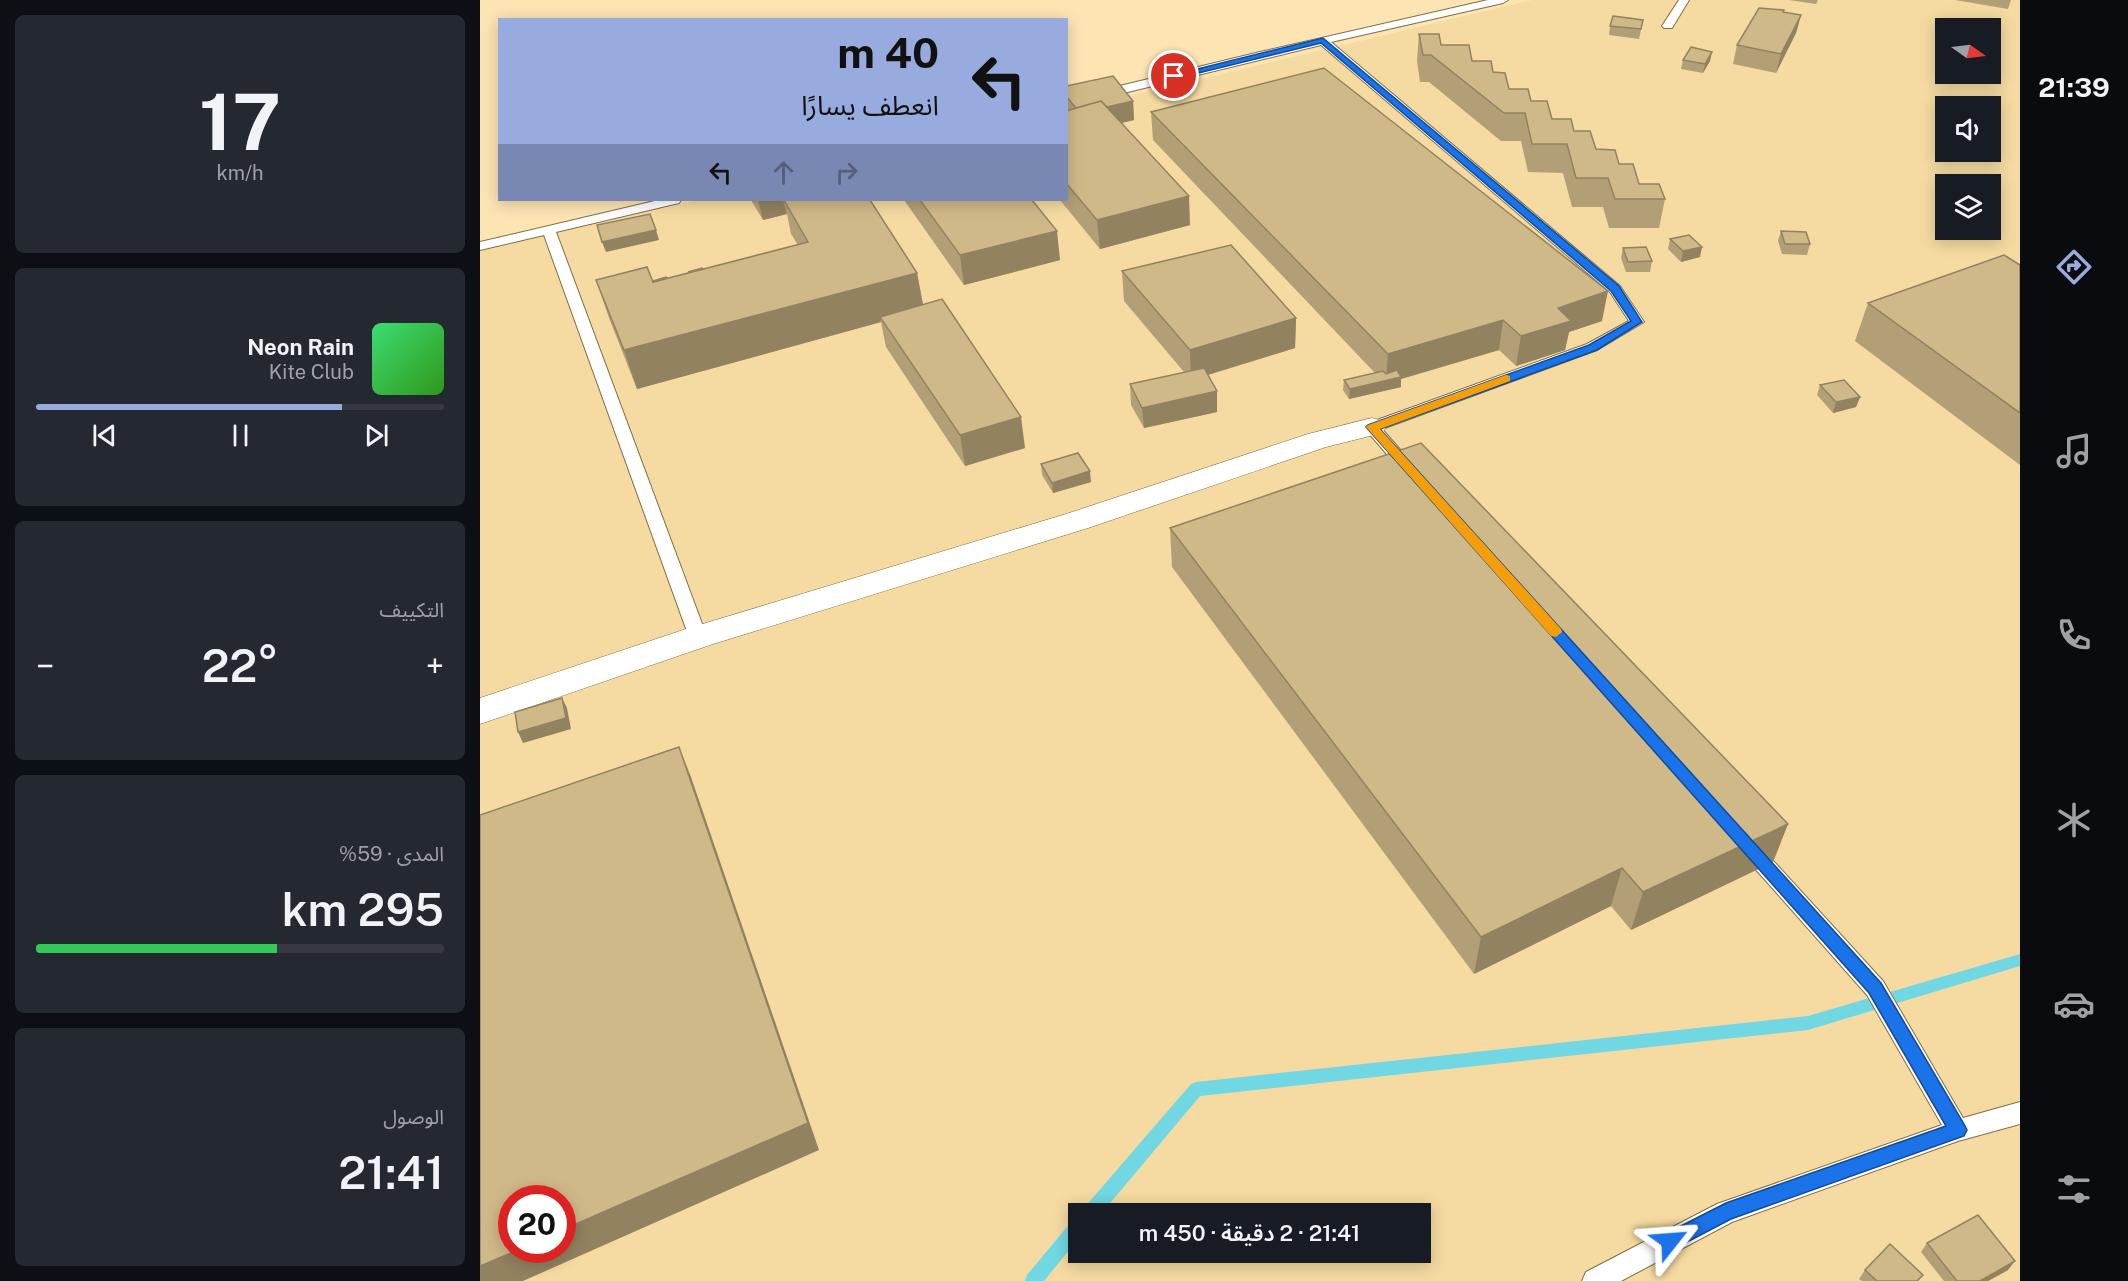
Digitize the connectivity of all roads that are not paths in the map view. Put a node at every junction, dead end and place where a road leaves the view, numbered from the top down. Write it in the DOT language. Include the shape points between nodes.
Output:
graph roads {
  1 [pos="1503,0"];
  2 [pos="1684,0"];
  3 [pos="1668,26"];
  4 [pos="1323,40"];
  5 [pos="1068,103"];
  6 [pos="671,201"];
  7 [pos="549,230"];
  8 [pos="480,246"];
  9 [pos="1372,427"];
  10 [pos="1420,481"];
  11 [pos="698,637"];
  12 [pos="480,711"];
  13 [pos="1739,836"];
  14 [pos="2020,1113"];
  15 [pos="1958,1130"];
  16 [pos="1596,1281"];
  1 -- 4 [label="lane"];
  2 -- 3 [label="lane"];
  4 -- 5 [label="lane"];
  4 -- 9 [label="lane" via="1615,289 1637,322 1593,347"];
  6 -- 7 [label="lane"];
  7 -- 8 [label="lane"];
  7 -- 11 [label="lane"];
  9 -- 10 [label="lane"];
  9 -- 11 [label="street" via="1318,440 1077,521"];
  11 -- 12 [label="street"];
  13 -- 15 [label="lane" via="1875,988"];
  14 -- 15 [label="lane"];
  15 -- 16 [label="lane" via="1726,1212"];
}
